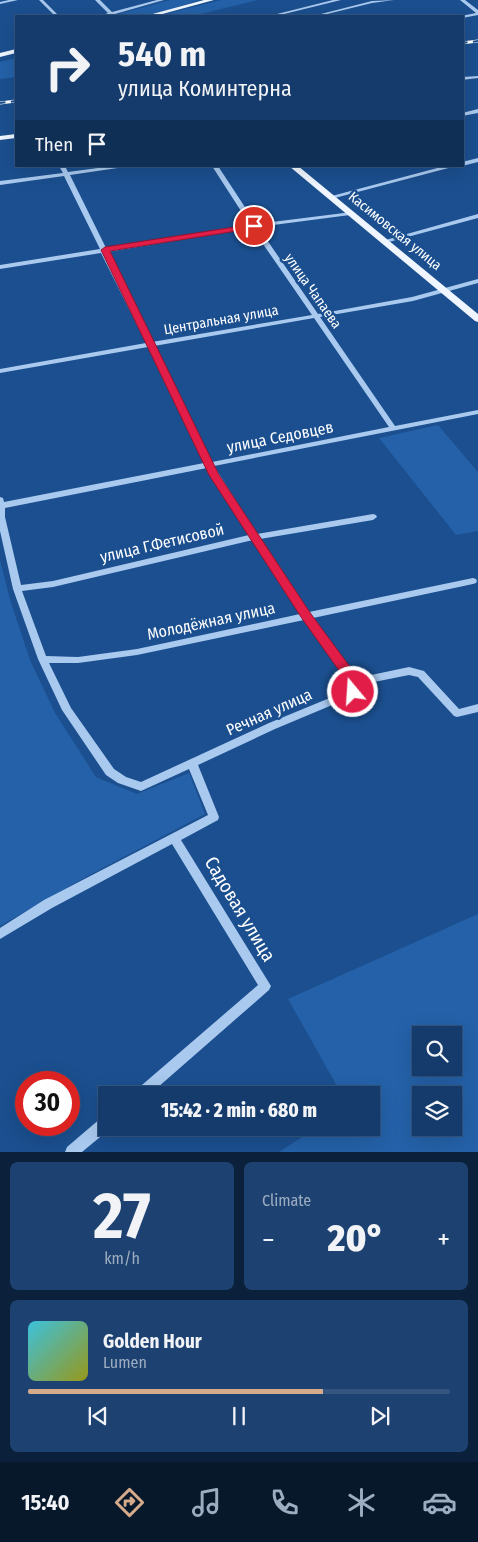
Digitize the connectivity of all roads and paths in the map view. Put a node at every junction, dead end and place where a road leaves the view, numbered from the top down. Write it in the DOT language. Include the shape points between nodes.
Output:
graph roads {
  1 [pos="16,0"];
  2 [pos="42,0"];
  3 [pos="97,0"];
  4 [pos="162,0"];
  5 [pos="211,0"];
  6 [pos="339,0"];
  7 [pos="392,0"];
  8 [pos="462,0"];
  9 [pos="0,3"];
  10 [pos="475,8"];
  11 [pos="478,13"];
  12 [pos="56,15"];
  13 [pos="113,15"];
  14 [pos="152,15"];
  15 [pos="275,15"];
  16 [pos="319,15"];
  17 [pos="464,17"];
  18 [pos="15,51"];
  19 [pos="0,55"];
  20 [pos="478,77"];
  21 [pos="464,80"];
  22 [pos="478,111"];
  23 [pos="464,114"];
  24 [pos="15,136"];
  25 [pos="0,138"];
  26 [pos="478,160"];
  27 [pos="464,164"];
  28 [pos="62,167"];
  29 [pos="121,167"];
  30 [pos="216,167"];
  31 [pos="294,167"];
  32 [pos="449,167"];
  33 [pos="66,175"];
  34 [pos="0,183"];
  35 [pos="332,197"];
  36 [pos="350,213"];
  37 [pos="478,216"];
  38 [pos="254,226"];
  39 [pos="385,241"];
  40 [pos="105,250"];
  41 [pos="0,267"];
  42 [pos="478,281"];
  43 [pos="445,290"];
  44 [pos="316,317"];
  45 [pos="478,319"];
  46 [pos="150,345"];
  47 [pos="0,371"];
  48 [pos="478,412"];
  49 [pos="394,428"];
  50 [pos="210,464"];
  51 [pos="1,504"];
  52 [pos="373,517"];
  53 [pos="255,537"];
  54 [pos="473,581"];
  55 [pos="17,589"];
  56 [pos="307,617"];
  57 [pos="43,659"];
  58 [pos="355,682"];
  59 [pos="478,708"];
  60 [pos="192,764"];
  61 [pos="174,838"];
  62 [pos="0,934"];
  63 [pos="149,1086"];
  64 [pos="98,1130"];
  65 [pos="72,1152"];
  1 -- 9 [label="street"];
  2 -- 12 [label="street"];
  3 -- 13 [label="street"];
  4 -- 13 [label="street"];
  5 -- 14 [label="main road"];
  6 -- 15 [label="street"];
  7 -- 16 [label="street"];
  8 -- 10 [label="street"];
  10 -- 11 [label="street"];
  11 -- 17 [label="street"];
  18 -- 19 [label="main road"];
  20 -- 21 [label="street"];
  22 -- 23 [label="street"];
  24 -- 25 [label="main road"];
  26 -- 27 [label="street"];
  28 -- 33 [label="street"];
  29 -- 33 [label="street"];
  30 -- 38 [label="street, улица Чапаева"];
  31 -- 35 [label="main road, Касимовская улица"];
  32 -- 35 [label="street"];
  33 -- 34 [label="street"];
  33 -- 40 [label="street"];
  35 -- 36 [label="main road, Касимовская улица"];
  36 -- 38 [label="street"];
  36 -- 39 [label="main road, Касимовская улица"];
  37 -- 39 [label="street"];
  38 -- 40 [label="street"];
  38 -- 44 [label="street, улица Чапаева"];
  39 -- 43 [label="main road, Касимовская улица"];
  40 -- 41 [label="street"];
  40 -- 46 [label="street"];
  42 -- 43 [label="street"];
  43 -- 44 [label="street, Центральная улица"];
  43 -- 45 [label="main road, Касимовская улица"];
  44 -- 46 [label="street, Центральная улица"];
  44 -- 49 [label="street, улица Чапаева"];
  46 -- 47 [label="street, Центральная улица"];
  46 -- 50 [label="street"];
  48 -- 49 [label="street, улица Седовцев"];
  49 -- 50 [label="street, улица Седовцев"];
  50 -- 51 [label="street, улица Седовцев"];
  50 -- 53 [label="street"];
  51 -- 55 [label="street"];
  52 -- 53 [label="street, улица Г.Фетисовой"];
  53 -- 55 [label="street, улица Г.Фетисовой" via="53,584"];
  53 -- 56 [label="street"];
  54 -- 56 [label="street, Молодёжная улица"];
  55 -- 57 [label="street"];
  56 -- 57 [label="street, Молодёжная улица" via="137,652 78,660"];
  56 -- 58 [label="street"];
  57 -- 60 [label="street, Речная улица" via="67,710 110,772 141,787"];
  58 -- 59 [label="street" via="409,671 421,674 457,713"];
  58 -- 60 [label="street, Речная улица" via="353,692"];
  60 -- 61 [label="street" via="214,817"];
  61 -- 62 [label="street" via="48,904"];
  61 -- 63 [label="street, Садовая улица" via="265,986"];
  64 -- 65 [label="street"];
}
